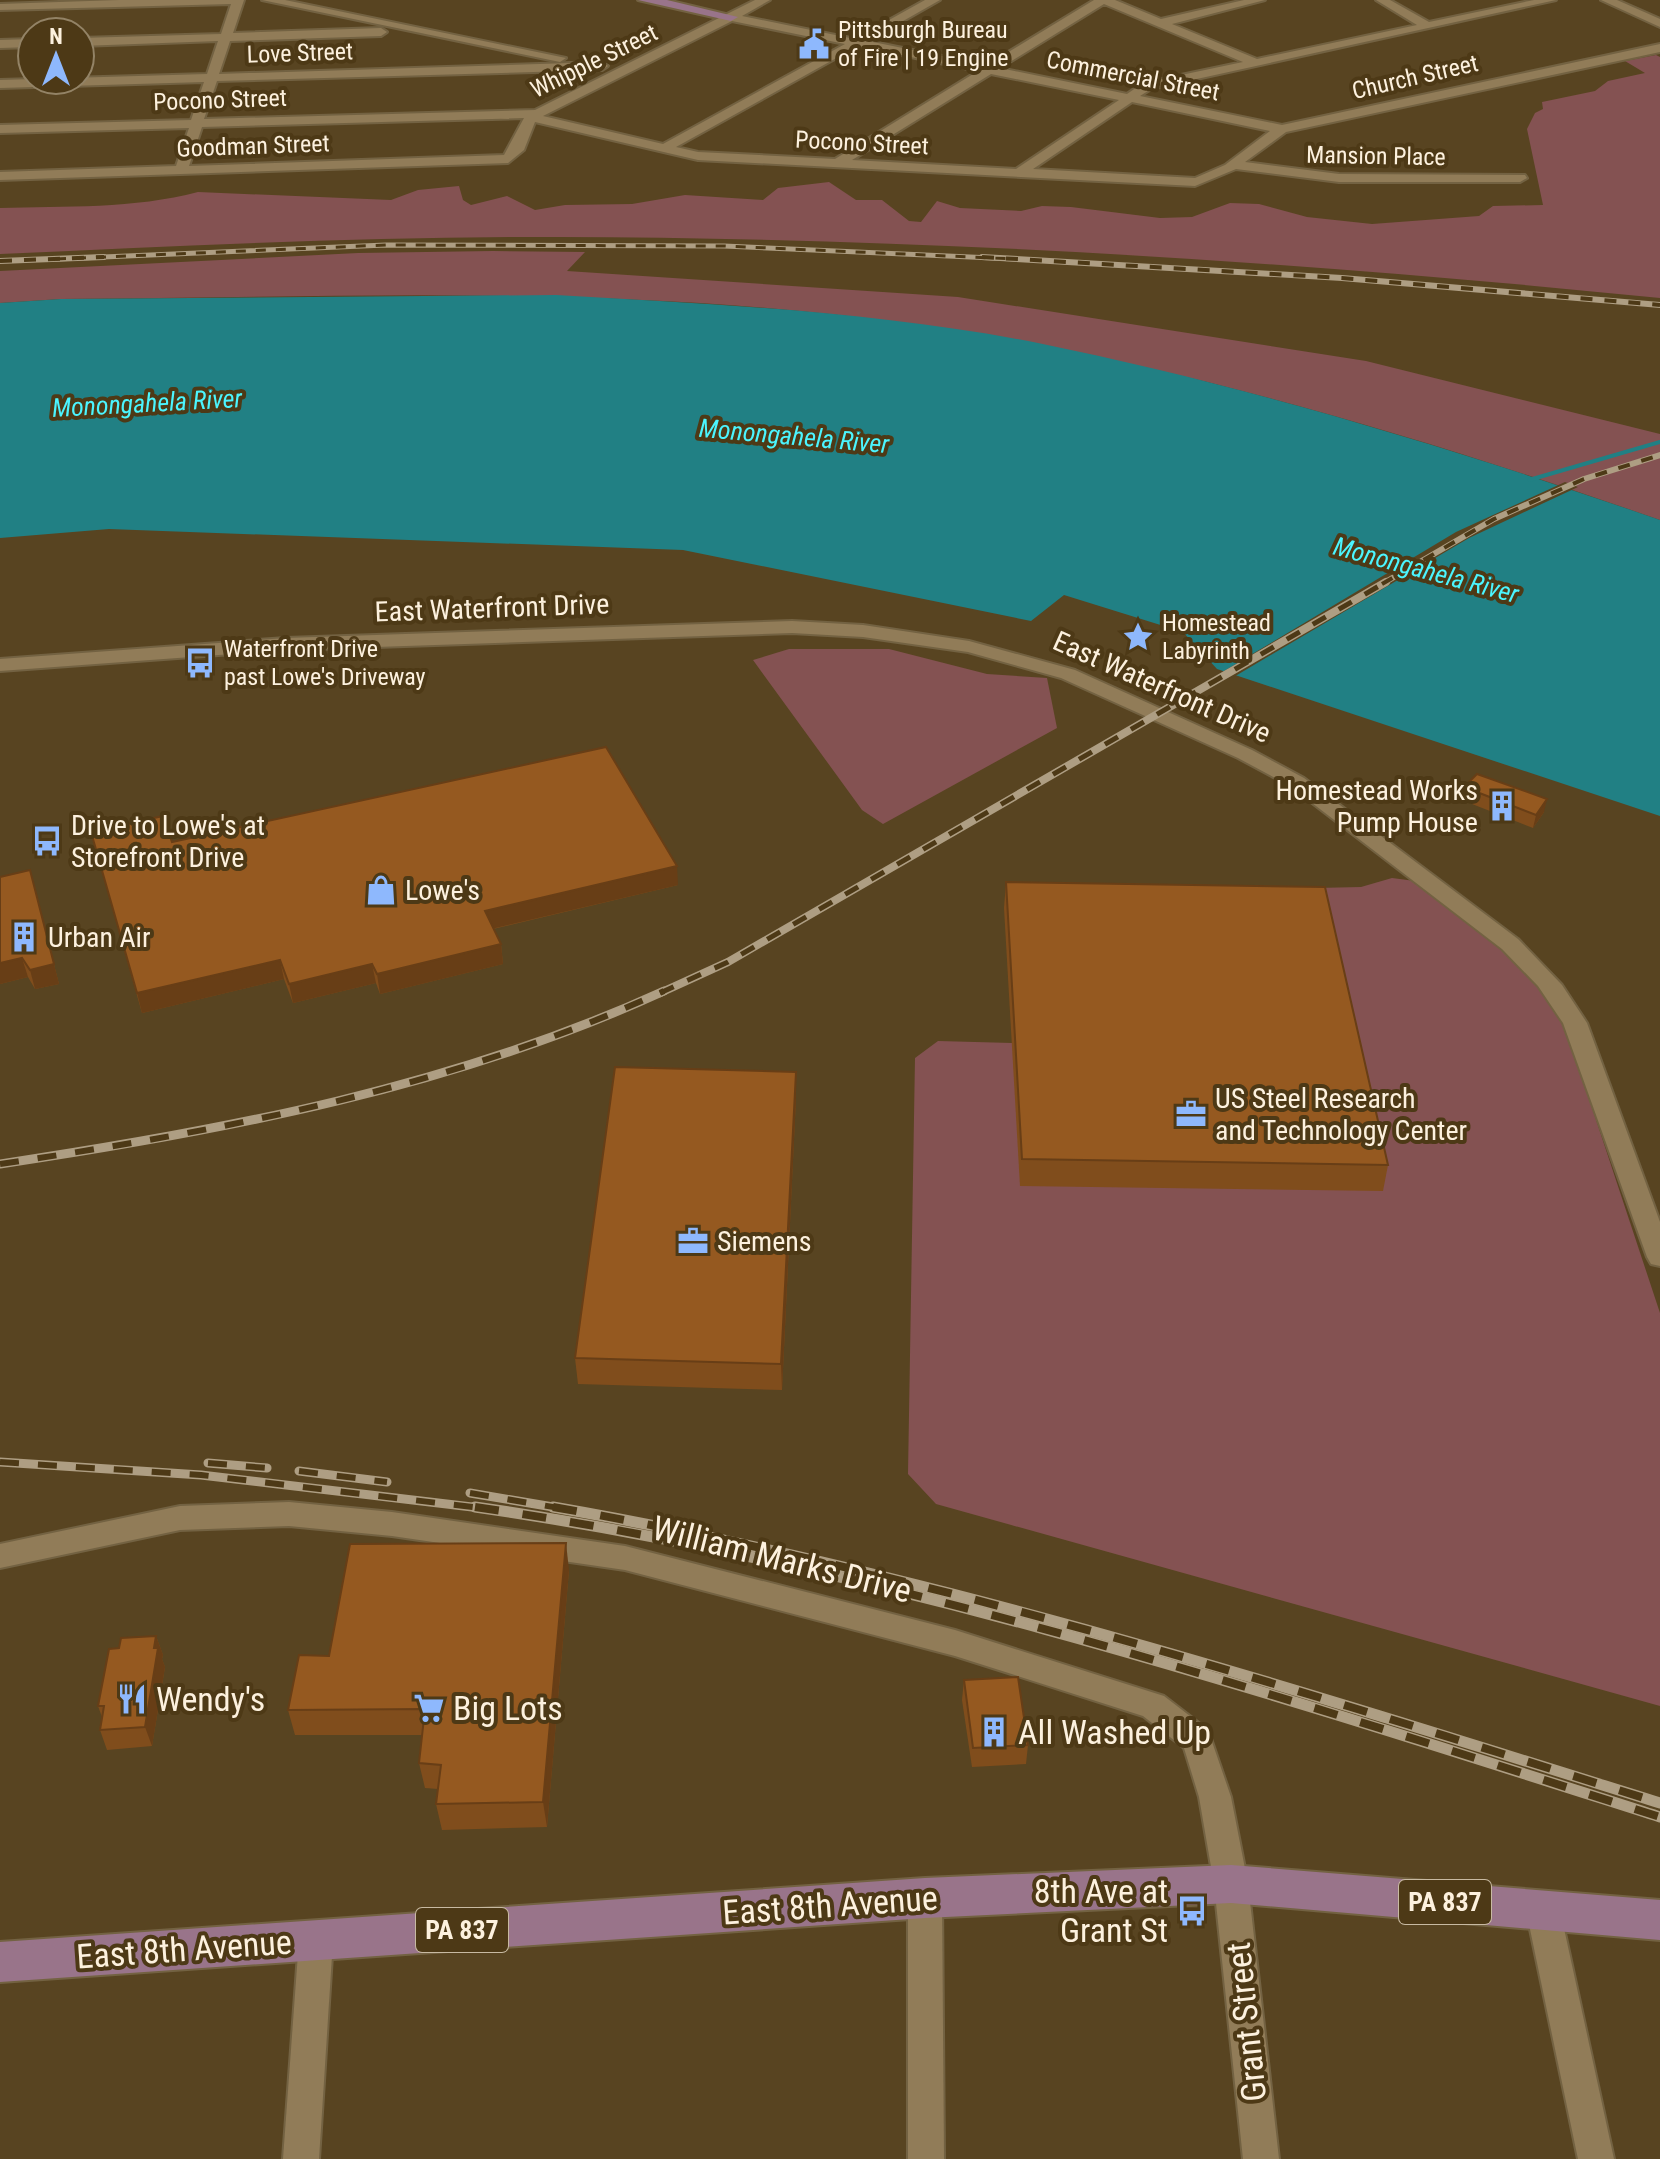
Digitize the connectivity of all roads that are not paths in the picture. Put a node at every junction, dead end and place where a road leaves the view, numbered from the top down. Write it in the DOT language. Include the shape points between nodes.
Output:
graph roads {
  1 [pos="236,0"];
  2 [pos="268,0"];
  3 [pos="645,0"];
  4 [pos="764,0"];
  5 [pos="934,0"];
  6 [pos="1103,0"];
  7 [pos="1259,0"];
  8 [pos="1382,0"];
  9 [pos="1550,0"];
  10 [pos="1607,0"];
  11 [pos="1524,2"];
  12 [pos="0,7"];
  13 [pos="731,17"];
  14 [pos="1160,23"];
  15 [pos="1660,23"];
  16 [pos="1427,26"];
  17 [pos="423,31"];
  18 [pos="225,38"];
  19 [pos="96,42"];
  20 [pos="857,43"];
  21 [pos="1660,48"];
  22 [pos="1256,63"];
  23 [pos="602,66"];
  24 [pos="626,70"];
  25 [pos="988,70"];
  26 [pos="212,78"];
  27 [pos="0,84"];
  28 [pos="1129,98"];
  29 [pos="534,115"];
  30 [pos="198,122"];
  31 [pos="0,129"];
  32 [pos="1282,129"];
  33 [pos="663,149"];
  34 [pos="508,159"];
  35 [pos="836,164"];
  36 [pos="1231,164"];
  37 [pos="181,170"];
  38 [pos="1019,173"];
  39 [pos="0,176"];
  40 [pos="1520,178"];
  41 [pos="1195,182"];
  42 [pos="0,665"];
  43 [pos="1660,1257"];
  44 [pos="0,1556"];
  45 [pos="1231,1884"];
  46 [pos="925,1898"];
  47 [pos="1543,1910"];
  48 [pos="1660,1920"];
  49 [pos="316,1940"];
  50 [pos="0,1962"];
  51 [pos="301,2159"];
  52 [pos="926,2159"];
  53 [pos="1261,2159"];
  54 [pos="1596,2159"];
  1 -- 12 [label="street"];
  1 -- 18 [label="street"];
  2 -- 17 [label="street"];
  3 -- 13 [label="main road, Commercial Street"];
  4 -- 13 [label="street, Whipple Street"];
  5 -- 20 [label="street"];
  6 -- 14 [label="street"];
  6 -- 25 [label="street"];
  7 -- 14 [label="street"];
  8 -- 16 [label="street"];
  9 -- 11 [label="street"];
  10 -- 15 [label="street"];
  11 -- 16 [label="street"];
  13 -- 20 [label="street, Commercial Street"];
  13 -- 24 [label="street, Whipple Street"];
  14 -- 22 [label="street"];
  16 -- 22 [label="street"];
  17 -- 18 [label="street"];
  17 -- 23 [label="street"];
  18 -- 19 [label="street"];
  18 -- 26 [label="street"];
  20 -- 25 [label="street, Commercial Street"];
  20 -- 33 [label="street"];
  21 -- 32 [label="street, Church Street"];
  22 -- 28 [label="street" via="1147,86"];
  23 -- 24 [label="street"];
  23 -- 26 [label="street, Love Street"];
  24 -- 29 [label="street, Whipple Street"];
  25 -- 28 [label="street, Commercial Street"];
  25 -- 35 [label="street"];
  26 -- 27 [label="street, Love Street"];
  26 -- 30 [label="street"];
  28 -- 32 [label="street, Commercial Street"];
  28 -- 38 [label="street"];
  29 -- 30 [label="street, Pocono Street"];
  29 -- 33 [label="street, Pocono Street"];
  29 -- 34 [label="street, Whipple Street"];
  30 -- 31 [label="street, Pocono Street"];
  30 -- 37 [label="street"];
  32 -- 36 [label="street, Church Street"];
  33 -- 35 [label="street, Pocono Street" via="712,158"];
  34 -- 37 [label="street, Goodman Street"];
  35 -- 38 [label="street, Pocono Street"];
  36 -- 40 [label="street, Mansion Place" via="1295,176 1409,182"];
  36 -- 41 [label="street, Church Street" via="1209,180"];
  37 -- 39 [label="street, Goodman Street"];
  38 -- 41 [label="street, Pocono Street"];
  42 -- 43 [label="street, East Waterfront Drive" via="272,645 792,627 958,645 1068,674 1307,788 1536,968 1575,1023"];
  44 -- 45 [label="street, William Marks Drive" via="180,1518 289,1514 625,1558 955,1643 1153,1706 1197,1740 1215,1797"];
  45 -- 46 [label="main road, East 8th Avenue / PA 837"];
  45 -- 47 [label="main road, East 8th Avenue / PA 837"];
  45 -- 53 [label="street, Grant Street"];
  46 -- 49 [label="main road, East 8th Avenue / PA 837"];
  46 -- 52 [label="street"];
  47 -- 48 [label="main road, East 8th Avenue / PA 837"];
  47 -- 54 [label="street"];
  49 -- 50 [label="main road, East 8th Avenue / PA 837"];
  49 -- 51 [label="street"];
}
